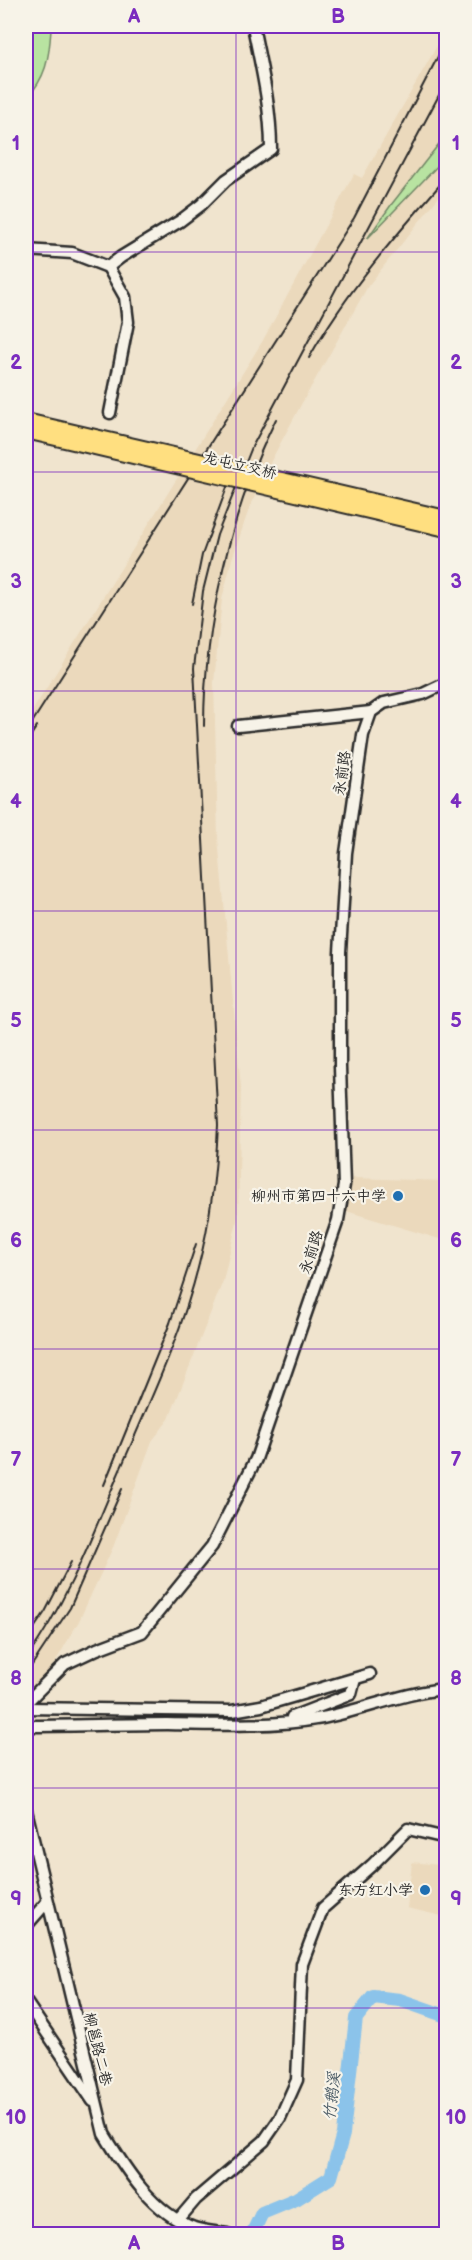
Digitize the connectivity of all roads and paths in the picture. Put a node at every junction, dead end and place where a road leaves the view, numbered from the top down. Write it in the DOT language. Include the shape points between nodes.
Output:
graph roads {
  1 [pos="253,26"];
  2 [pos="26,250"];
  3 [pos="108,267"];
  4 [pos="110,413"];
  5 [pos="26,421"];
  6 [pos="26,431"];
  7 [pos="447,518"];
  8 [pos="447,529"];
  9 [pos="447,682"];
  10 [pos="371,712"];
  11 [pos="238,726"];
  12 [pos="370,1674"];
  13 [pos="355,1679"];
  14 [pos="447,1689"];
  15 [pos="26,1703"];
  16 [pos="26,1708"];
  17 [pos="280,1722"];
  18 [pos="26,1726"];
  19 [pos="26,1810"];
  20 [pos="447,1838"];
  21 [pos="47,1902"];
  22 [pos="26,1926"];
  23 [pos="26,2002"];
  24 [pos="97,2108"];
  25 [pos="179,2219"];
  26 [pos="224,2234"];
  1 -- 3 [label="street" via="267,98 271,149 226,180 180,221"];
  2 -- 3 [label="street" via="72,253"];
  3 -- 4 [label="street" via="125,297 128,321"];
  5 -- 7 [label="main road, 龙屯立交桥, bridge"];
  6 -- 8 [label="main road, 龙屯立交桥, bridge"];
  9 -- 10 [label="street" via="423,694 384,703"];
  10 -- 11 [label="street"];
  10 -- 15 [label="street, 永前路" via="363,735 346,853 340,941 344,1185 338,1220 304,1324 256,1459 212,1546 142,1632 65,1664"];
  12 -- 13 [label="street"];
  13 -- 16 [label="street" via="261,1706 232,1710"];
  13 -- 17 [label="street" via="351,1694"];
  14 -- 17 [label="street" via="322,1718"];
  17 -- 18 [label="street"];
  19 -- 21 [label="street, 柳邕路二巷"];
  20 -- 25 [label="street" via="408,1829 322,1908 302,1964 297,2080 280,2118 264,2141 196,2199"];
  21 -- 22 [label="street"];
  21 -- 24 [label="street, 柳邕路二巷"];
  23 -- 24 [label="street"];
  24 -- 25 [label="street, 柳邕路二巷" via="104,2134 126,2170 162,2210"];
  25 -- 26 [label="street, 柳邕路二巷" via="194,2228"];
}
